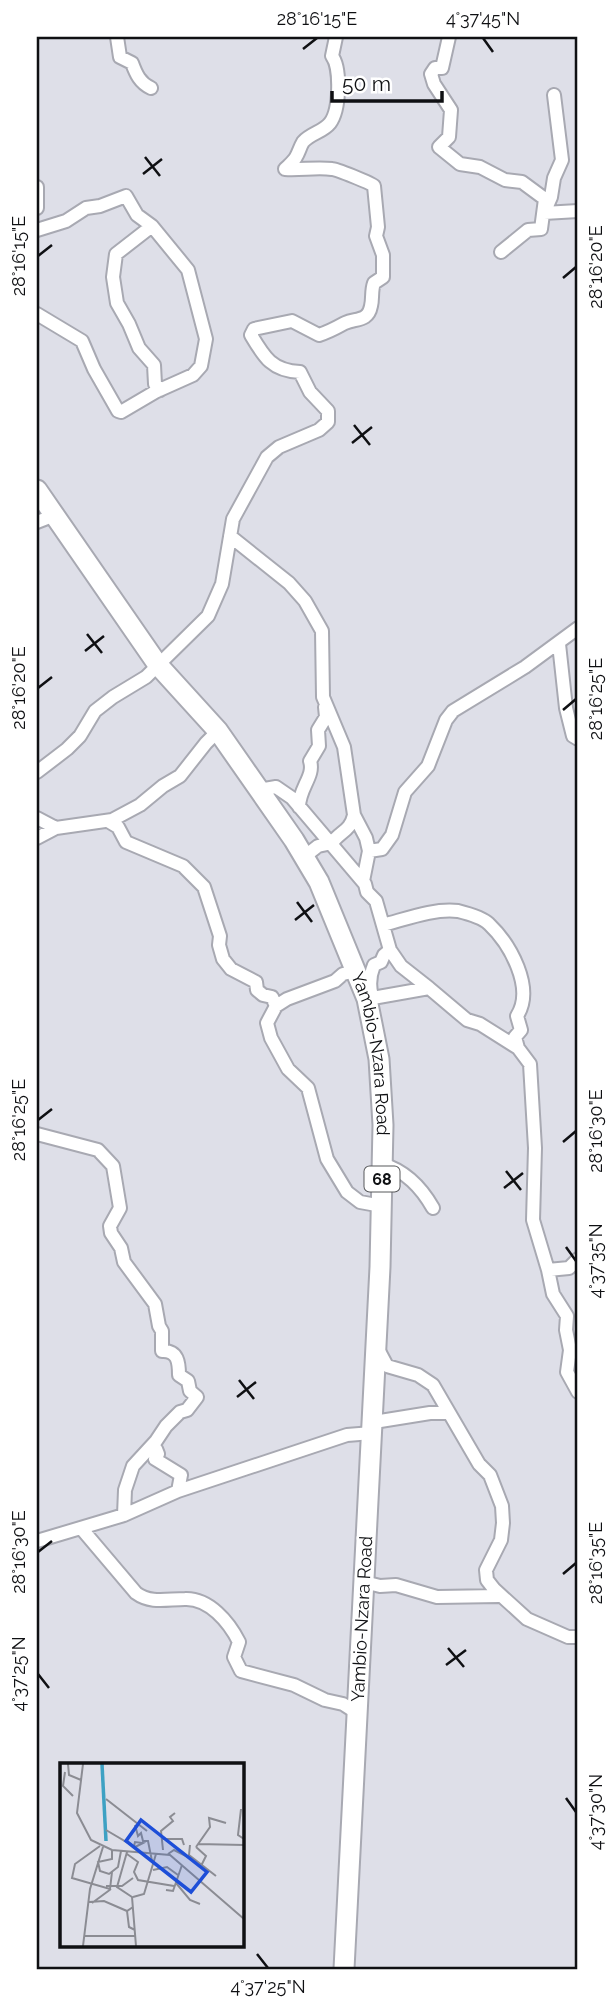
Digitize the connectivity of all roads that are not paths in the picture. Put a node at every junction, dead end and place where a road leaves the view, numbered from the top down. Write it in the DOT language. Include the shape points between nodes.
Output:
graph roads {
  1 [pos="117,37"];
  2 [pos="336,37"];
  3 [pos="449,37"];
  4 [pos="151,88"];
  5 [pos="554,95"];
  6 [pos="37,187"];
  7 [pos="37,208"];
  8 [pos="578,211"];
  9 [pos="544,213"];
  10 [pos="152,226"];
  11 [pos="37,230"];
  12 [pos="501,252"];
  13 [pos="37,314"];
  14 [pos="160,390"];
  15 [pos="37,490"];
  16 [pos="46,519"];
  17 [pos="230,536"];
  18 [pos="578,628"];
  19 [pos="559,644"];
  20 [pos="158,665"];
  21 [pos="323,697"];
  22 [pos="218,731"];
  23 [pos="578,739"];
  24 [pos="37,772"];
  25 [pos="259,790"];
  26 [pos="300,809"];
  27 [pos="354,815"];
  28 [pos="37,818"];
  29 [pos="108,821"];
  30 [pos="56,828"];
  31 [pos="287,830"];
  32 [pos="37,838"];
  33 [pos="332,843"];
  34 [pos="369,851"];
  35 [pos="304,857"];
  36 [pos="363,881"];
  37 [pos="383,925"];
  38 [pos="390,950"];
  39 [pos="356,971"];
  40 [pos="429,988"];
  41 [pos="370,999"];
  42 [pos="276,1006"];
  43 [pos="518,1048"];
  44 [pos="37,1134"];
  45 [pos="382,1164"];
  46 [pos="382,1206"];
  47 [pos="433,1208"];
  48 [pos="578,1259"];
  49 [pos="548,1270"];
  50 [pos="377,1348"];
  51 [pos="578,1392"];
  52 [pos="448,1413"];
  53 [pos="372,1427"];
  54 [pos="151,1447"];
  55 [pos="178,1491"];
  56 [pos="124,1515"];
  57 [pos="81,1528"];
  58 [pos="37,1541"];
  59 [pos="364,1582"];
  60 [pos="499,1595"];
  61 [pos="578,1637"];
  62 [pos="357,1713"];
  63 [pos="344,1969"];
  1 -- 4 [label="street" via="120,57 132,63 136,75"];
  2 -- 17 [label="street" via="331,56 339,75 331,121 310,135 285,169 335,169 374,186 383,277 374,283 368,315 332,331 319,335 292,321 254,329 251,335 262,355 272,364 300,373 328,411 328,422 267,457 233,519"];
  3 -- 9 [label="street" via="442,68 431,74 451,110 449,137 439,147 460,164 522,182 545,199"];
  5 -- 9 [label="street" via="562,160"];
  6 -- 7 [label="street"];
  8 -- 9 [label="street"];
  9 -- 12 [label="street" via="541,229 528,230"];
  10 -- 11 [label="street" via="137,215 126,196"];
  10 -- 14 [label="street" via="116,254 113,277 117,303 139,348 154,365"];
  10 -- 14 [label="street" via="188,270 206,339 201,366 193,375"];
  13 -- 14 [label="street" via="82,341 118,411"];
  15 -- 16 [label="main road, Yambio-Nzara Road / 68"];
  16 -- 20 [label="main road, Yambio-Nzara Road / 68"];
  17 -- 20 [label="street" via="222,584 208,616"];
  17 -- 21 [label="street" via="305,601 322,631"];
  18 -- 19 [label="street"];
  19 -- 23 [label="street" via="566,708 573,736"];
  19 -- 34 [label="street" via="453,711 428,766 405,792 388,841 382,849"];
  20 -- 22 [label="main road, Yambio-Nzara Road / 68"];
  20 -- 24 [label="street" via="95,711 80,736"];
  21 -- 26 [label="street" via="326,717 318,730 319,746 310,761 310,776 301,789"];
  21 -- 27 [label="street" via="344,747"];
  22 -- 25 [label="main road, Yambio-Nzara Road / 68"];
  22 -- 29 [label="street" via="180,776"];
  25 -- 26 [label="street" via="276,787"];
  25 -- 31 [label="main road, Yambio-Nzara Road / 68"];
  26 -- 31 [label="street"];
  26 -- 33 [label="street"];
  27 -- 33 [label="street" via="349,828"];
  27 -- 34 [label="street"];
  28 -- 30 [label="street"];
  29 -- 30 [label="street"];
  29 -- 42 [label="street" via="126,842 183,866 204,887 223,959 231,969 256,982 257,990 272,997"];
  30 -- 32 [label="street"];
  31 -- 35 [label="main road, Yambio-Nzara Road / 68"];
  33 -- 35 [label="street" via="318,846"];
  33 -- 36 [label="street"];
  34 -- 36 [label="street"];
  35 -- 39 [label="main road, Yambio-Nzara Road / 68"];
  36 -- 37 [label="street" via="376,901"];
  37 -- 38 [label="street"];
  37 -- 43 [label="street" via="427,913 458,911 487,922 521,974 524,994 517,1017 521,1030 515,1037"];
  38 -- 40 [label="street" via="401,966"];
  38 -- 41 [label="street" via="374,965"];
  39 -- 41 [label="main road, Yambio-Nzara Road / 68"];
  39 -- 42 [label="street"];
  40 -- 41 [label="street"];
  40 -- 43 [label="street" via="467,1020"];
  41 -- 45 [label="main road, Yambio-Nzara Road / 68" via="379,1059"];
  42 -- 46 [label="street" via="267,1023 271,1038 288,1069 308,1088 327,1159 347,1192 360,1202"];
  43 -- 49 [label="street" via="530,1064 533,1220"];
  44 -- 54 [label="street" via="98,1150 113,1166 120,1208 111,1233 124,1262 155,1304 162,1351 175,1355 179,1375 197,1397"];
  45 -- 46 [label="main road, Yambio-Nzara Road / 68"];
  45 -- 47 [label="street" via="394,1167 421,1188"];
  46 -- 50 [label="main road, Yambio-Nzara Road / 68"];
  48 -- 49 [label="street" via="569,1268"];
  49 -- 51 [label="street" via="553,1294 567,1316 567,1372"];
  50 -- 52 [label="street" via="387,1366 418,1375 433,1385"];
  50 -- 53 [label="main road, Yambio-Nzara Road / 68"];
  52 -- 53 [label="street" via="410,1415"];
  52 -- 60 [label="street" via="490,1475 502,1506 501,1539 486,1570 487,1580"];
  53 -- 55 [label="street"];
  53 -- 59 [label="main road, Yambio-Nzara Road / 68"];
  54 -- 55 [label="street" via="158,1454 155,1459 181,1475"];
  54 -- 56 [label="street" via="133,1466 125,1490"];
  55 -- 56 [label="street"];
  56 -- 57 [label="street"];
  57 -- 58 [label="street"];
  57 -- 62 [label="street" via="144,1599 187,1598 205,1603 219,1614 239,1642 234,1657 241,1671 294,1685"];
  59 -- 60 [label="street" via="396,1585 437,1597"];
  59 -- 62 [label="main road, Yambio-Nzara Road / 68"];
  60 -- 61 [label="street" via="527,1619"];
  62 -- 63 [label="main road, Yambio-Nzara Road / 68"];
}
